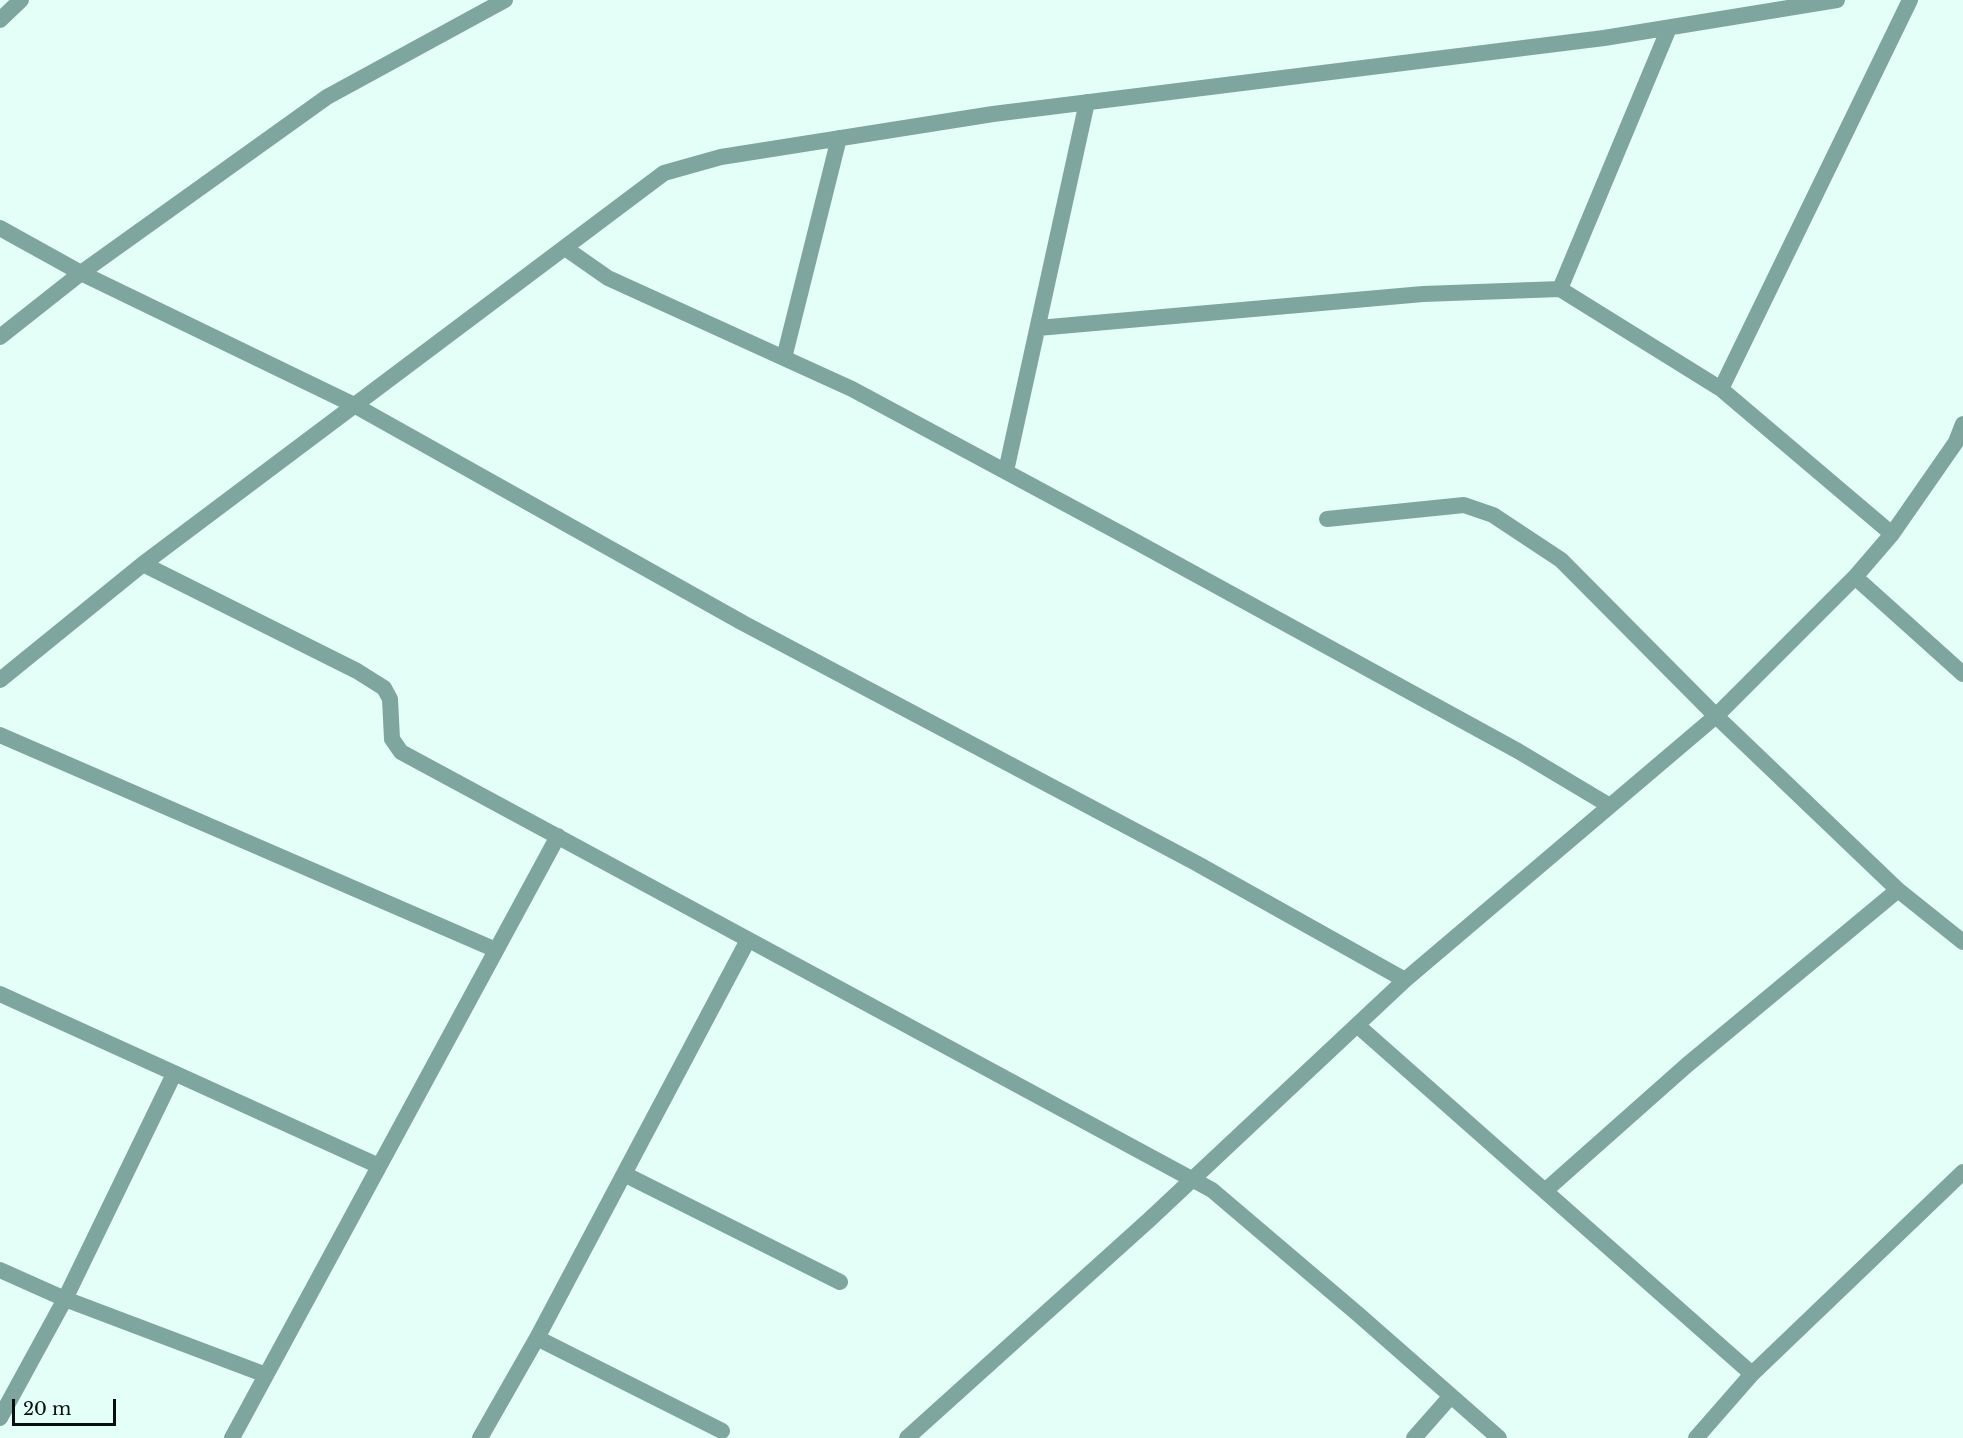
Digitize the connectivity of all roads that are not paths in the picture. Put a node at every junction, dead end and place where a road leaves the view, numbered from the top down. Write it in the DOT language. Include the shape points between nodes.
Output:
graph roads {
  1 [pos="21,0"];
  2 [pos="505,0"];
  3 [pos="1837,0"];
  4 [pos="1910,0"];
  5 [pos="0,20"];
  6 [pos="1669,28"];
  7 [pos="1087,102"];
  8 [pos="839,138"];
  9 [pos="0,228"];
  10 [pos="565,248"];
  11 [pos="81,273"];
  12 [pos="1560,289"];
  13 [pos="1038,328"];
  14 [pos="0,336"];
  15 [pos="784,358"];
  16 [pos="1721,389"];
  17 [pos="354,405"];
  18 [pos="1963,424"];
  19 [pos="1959,443"];
  20 [pos="1006,471"];
  21 [pos="1327,519"];
  22 [pos="1892,534"];
  23 [pos="142,564"];
  24 [pos="1855,577"];
  25 [pos="1963,674"];
  26 [pos="0,680"];
  27 [pos="1716,716"];
  28 [pos="0,735"];
  29 [pos="1610,806"];
  30 [pos="558,836"];
  31 [pos="1898,890"];
  32 [pos="748,940"];
  33 [pos="1963,942"];
  34 [pos="496,950"];
  35 [pos="1405,980"];
  36 [pos="0,994"];
  37 [pos="1357,1025"];
  38 [pos="174,1074"];
  39 [pos="379,1166"];
  40 [pos="1963,1172"];
  41 [pos="624,1174"];
  42 [pos="1192,1179"];
  43 [pos="1546,1190"];
  44 [pos="0,1269"];
  45 [pos="840,1282"];
  46 [pos="65,1299"];
  47 [pos="537,1338"];
  48 [pos="1752,1374"];
  49 [pos="266,1376"];
  50 [pos="1451,1396"];
  51 [pos="0,1418"];
  52 [pos="722,1431"];
  53 [pos="232,1438"];
  54 [pos="480,1438"];
  55 [pos="907,1438"];
  56 [pos="1414,1438"];
  57 [pos="1499,1438"];
  58 [pos="1696,1438"];
  1 -- 5 [label="street"];
  2 -- 11 [label="street" via="327,97"];
  3 -- 6 [label="street"];
  4 -- 16 [label="street"];
  6 -- 7 [label="street"];
  6 -- 12 [label="street"];
  7 -- 8 [label="street"];
  7 -- 13 [label="street"];
  8 -- 10 [label="street" via="721,157 664,173"];
  8 -- 15 [label="street"];
  9 -- 11 [label="street"];
  10 -- 15 [label="street" via="608,278"];
  10 -- 17 [label="street"];
  11 -- 14 [label="street"];
  11 -- 17 [label="street"];
  12 -- 13 [label="street" via="1424,294"];
  12 -- 16 [label="street"];
  13 -- 20 [label="street"];
  15 -- 20 [label="street" via="852,389"];
  16 -- 22 [label="street"];
  17 -- 23 [label="street"];
  17 -- 35 [label="street" via="743,623 1196,863"];
  18 -- 19 [label="street"];
  19 -- 22 [label="street"];
  20 -- 29 [label="street" via="1518,751"];
  21 -- 27 [label="street" via="1464,505 1493,515 1561,560"];
  22 -- 24 [label="street"];
  23 -- 26 [label="street"];
  23 -- 30 [label="street" via="384,688 390,699 392,739 401,752"];
  24 -- 25 [label="street"];
  24 -- 27 [label="street"];
  27 -- 29 [label="street"];
  27 -- 31 [label="street"];
  28 -- 34 [label="street"];
  29 -- 35 [label="street"];
  30 -- 32 [label="street"];
  30 -- 34 [label="street"];
  31 -- 33 [label="street"];
  31 -- 43 [label="street" via="1687,1065"];
  32 -- 41 [label="street"];
  32 -- 42 [label="street"];
  34 -- 39 [label="street"];
  35 -- 37 [label="street"];
  36 -- 38 [label="street"];
  37 -- 42 [label="street"];
  37 -- 43 [label="street"];
  38 -- 39 [label="street"];
  38 -- 46 [label="street"];
  39 -- 49 [label="street"];
  40 -- 48 [label="street"];
  41 -- 45 [label="street"];
  41 -- 47 [label="street"];
  42 -- 50 [label="street" via="1212,1190"];
  42 -- 55 [label="street"];
  43 -- 48 [label="street"];
  44 -- 46 [label="street"];
  46 -- 49 [label="street"];
  46 -- 51 [label="street"];
  47 -- 52 [label="street"];
  47 -- 54 [label="street"];
  48 -- 58 [label="street"];
  49 -- 53 [label="street"];
  50 -- 56 [label="street"];
  50 -- 57 [label="street"];
}
